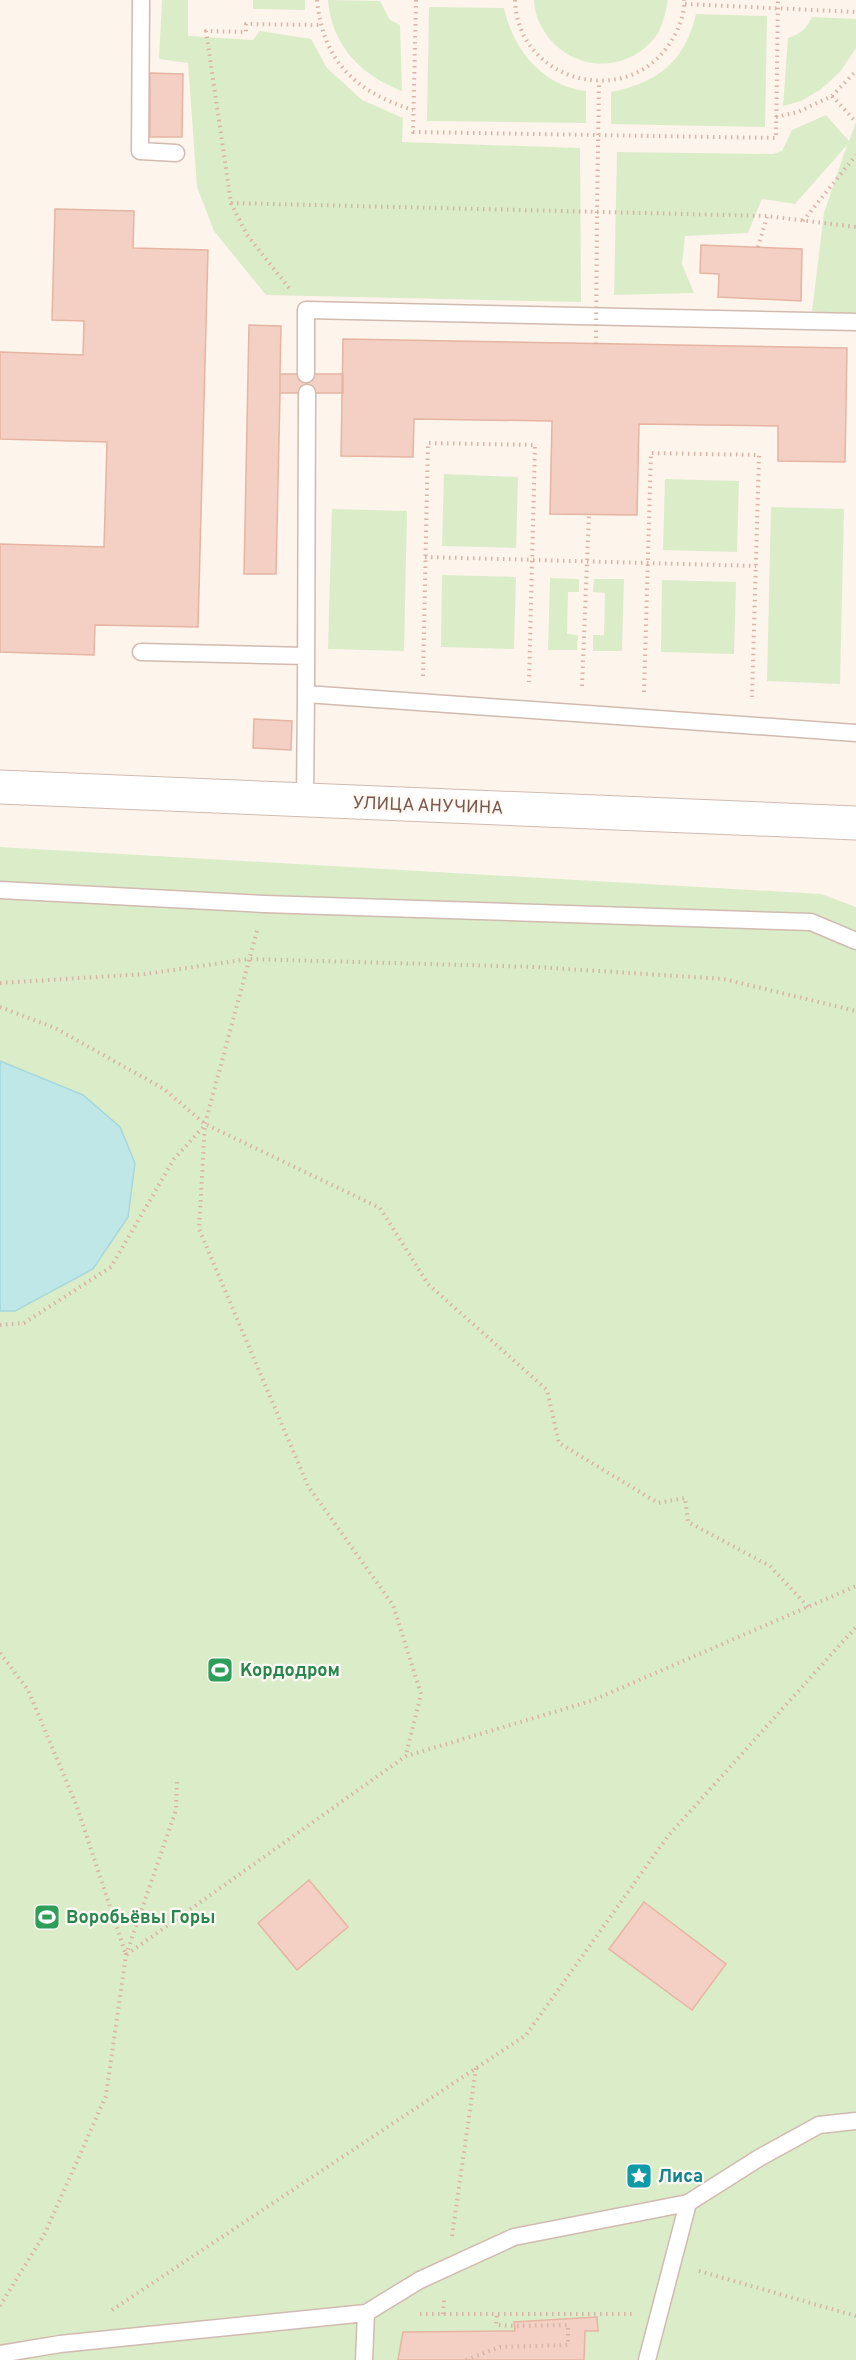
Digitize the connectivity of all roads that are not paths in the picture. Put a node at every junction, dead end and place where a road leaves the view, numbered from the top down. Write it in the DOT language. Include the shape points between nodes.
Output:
graph roads {
  1 [pos="141,0"];
  2 [pos="176,153"];
  3 [pos="856,322"];
  4 [pos="306,374"];
  5 [pos="307,393"];
  6 [pos="141,652"];
  7 [pos="306,656"];
  8 [pos="306,694"];
  9 [pos="856,733"];
  10 [pos="0,787"];
  11 [pos="305,800"];
  12 [pos="856,823"];
  13 [pos="0,890"];
  14 [pos="856,941"];
  15 [pos="856,2121"];
  16 [pos="688,2203"];
  17 [pos="366,2313"];
  18 [pos="0,2354"];
  19 [pos="364,2360"];
  20 [pos="647,2360"];
  1 -- 2 [label="lane" via="140,151"];
  3 -- 4 [label="lane" via="306,310"];
  5 -- 7 [label="lane"];
  6 -- 7 [label="lane"];
  7 -- 8 [label="lane"];
  8 -- 9 [label="lane"];
  8 -- 11 [label="lane"];
  10 -- 11 [label="street, УЛИЦА АНУЧИНА"];
  11 -- 12 [label="street, УЛИЦА АНУЧИНА"];
  13 -- 14 [label="lane" via="264,904 811,922"];
  15 -- 16 [label="lane" via="819,2125"];
  16 -- 17 [label="lane" via="514,2237 420,2280"];
  16 -- 20 [label="lane"];
  17 -- 18 [label="lane" via="60,2344"];
  17 -- 19 [label="lane"];
}
